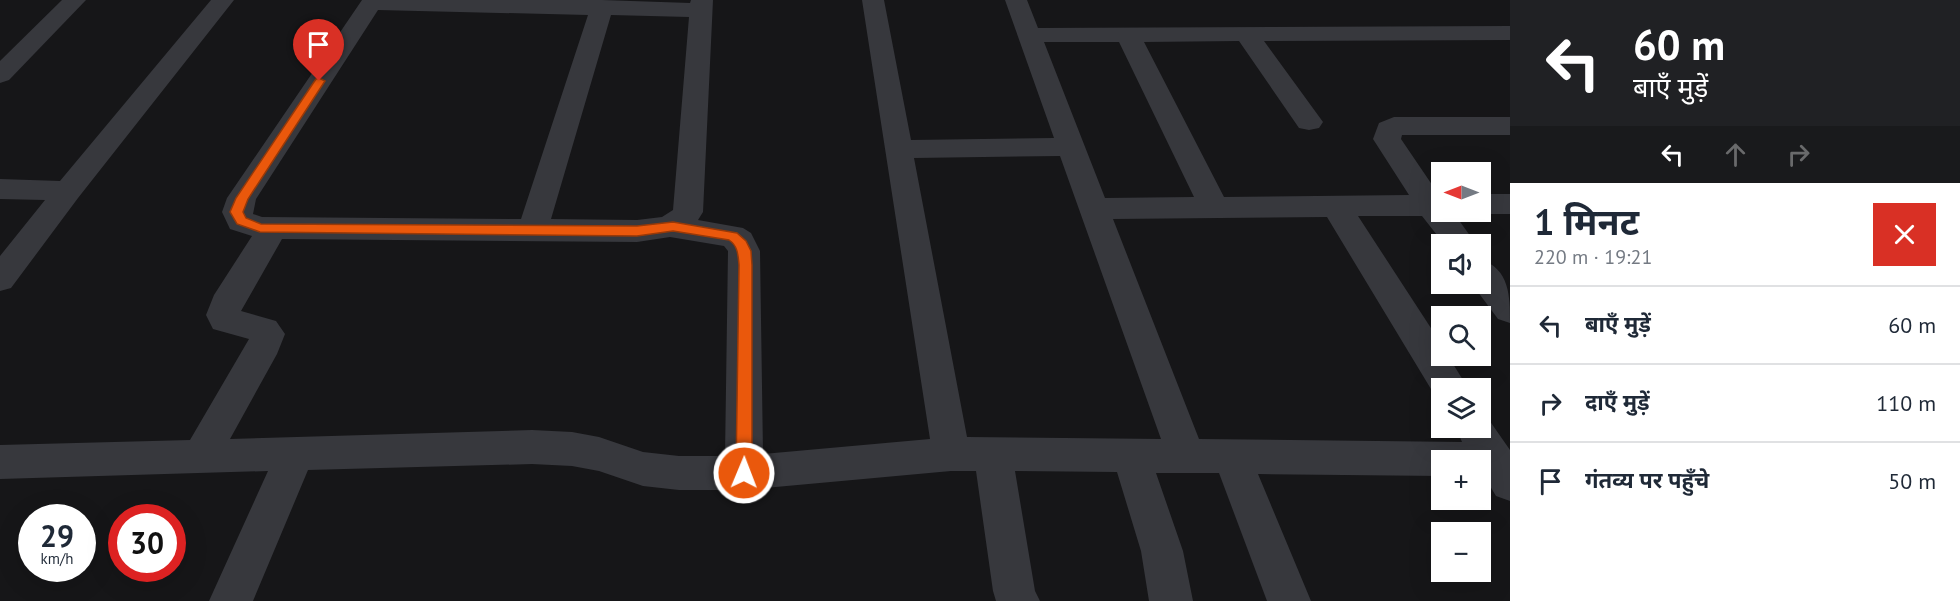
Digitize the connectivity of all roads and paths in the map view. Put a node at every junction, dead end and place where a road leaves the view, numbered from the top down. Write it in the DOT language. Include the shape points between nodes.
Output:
graph roads {
  1 [pos="75,0"];
  2 [pos="223,0"];
  3 [pos="873,0"];
  4 [pos="1016,0"];
  5 [pos="372,2"];
  6 [pos="702,5"];
  7 [pos="602,7"];
  8 [pos="1510,33"];
  9 [pos="1128,34"];
  10 [pos="1246,34"];
  11 [pos="1030,35"];
  12 [pos="0,75"];
  13 [pos="1309,122"];
  14 [pos="1510,126"];
  15 [pos="1071,147"];
  16 [pos="900,149"];
  17 [pos="0,189"];
  18 [pos="68,191"];
  19 [pos="1431,198"];
  20 [pos="1491,204"];
  21 [pos="1510,204"];
  22 [pos="1335,205"];
  23 [pos="1431,205"];
  24 [pos="1214,207"];
  25 [pos="1095,209"];
  26 [pos="673,227"];
  27 [pos="273,228"];
  28 [pos="533,230"];
  29 [pos="0,279"];
  30 [pos="1491,285"];
  31 [pos="1510,310"];
  32 [pos="1444,378"];
  33 [pos="1481,438"];
  34 [pos="951,454"];
  35 [pos="993,454"];
  36 [pos="295,455"];
  37 [pos="1131,456"];
  38 [pos="1186,456"];
  39 [pos="1232,457"];
  40 [pos="200,458"];
  41 [pos="0,462"];
  42 [pos="1502,471"];
  43 [pos="744,473"];
  44 [pos="231,601"];
  45 [pos="1018,601"];
  46 [pos="1171,601"];
  47 [pos="1289,601"];
  1 -- 12 [label="street"];
  2 -- 18 [label="street"];
  3 -- 16 [label="street"];
  4 -- 11 [label="street"];
  5 -- 7 [label="street"];
  5 -- 27 [label="street" via="242,198 237,212 241,221"];
  6 -- 7 [label="street"];
  6 -- 26 [label="street" via="688,212"];
  7 -- 28 [label="street"];
  8 -- 10 [label="street"];
  9 -- 10 [label="street"];
  9 -- 11 [label="street"];
  9 -- 24 [label="street"];
  10 -- 13 [label="street"];
  11 -- 15 [label="street"];
  14 -- 19 [label="street" via="1389,129 1387,139"];
  15 -- 16 [label="street"];
  15 -- 25 [label="street"];
  16 -- 34 [label="street"];
  17 -- 18 [label="street"];
  18 -- 29 [label="street"];
  20 -- 21 [label="street"];
  22 -- 23 [label="street"];
  22 -- 24 [label="street"];
  22 -- 32 [label="street"];
  24 -- 25 [label="street"];
  25 -- 38 [label="street"];
  26 -- 28 [label="street" via="637,231"];
  26 -- 43 [label="street" via="732,236 740,241 744,251"];
  27 -- 28 [label="street"];
  27 -- 40 [label="street" via="223,315 233,324 262,328 268,334 265,344"];
  30 -- 31 [label="street"];
  33 -- 42 [label="street"];
  34 -- 35 [label="street"];
  34 -- 43 [label="street"];
  35 -- 37 [label="street"];
  35 -- 45 [label="street"];
  36 -- 40 [label="street"];
  36 -- 43 [label="street" via="572,448 643,469"];
  36 -- 44 [label="street"];
  37 -- 38 [label="street"];
  37 -- 46 [label="street" via="1162,551"];
  38 -- 39 [label="street"];
  39 -- 42 [label="street"];
  39 -- 47 [label="street"];
  40 -- 41 [label="street"];
}
